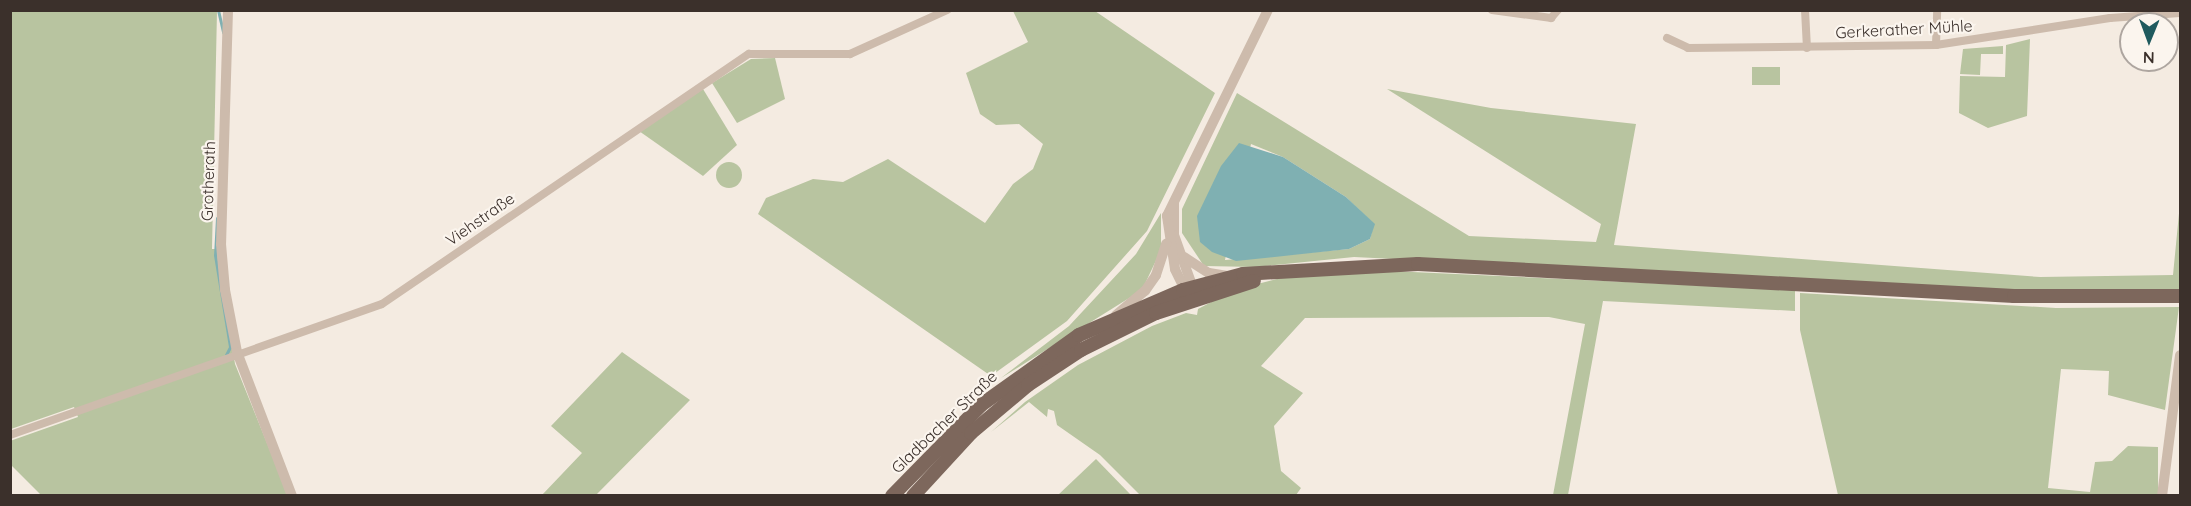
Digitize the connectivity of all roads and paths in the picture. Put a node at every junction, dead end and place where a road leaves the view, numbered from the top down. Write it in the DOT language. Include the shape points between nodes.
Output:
graph roads {
  1 [pos="228,10"];
  2 [pos="947,10"];
  3 [pos="1268,10"];
  4 [pos="1492,10"];
  5 [pos="1558,10"];
  6 [pos="1805,10"];
  7 [pos="1936,10"];
  8 [pos="2181,13"];
  9 [pos="1667,38"];
  10 [pos="1936,45"];
  11 [pos="1806,48"];
  12 [pos="1174,203"];
  13 [pos="1167,235"];
  14 [pos="1184,256"];
  15 [pos="1312,267"];
  16 [pos="1233,276"];
  17 [pos="1189,292"];
  18 [pos="2181,296"];
  19 [pos="1113,318"];
  20 [pos="237,354"];
  21 [pos="2181,355"];
  22 [pos="10,435"];
  23 [pos="292,495"];
  24 [pos="892,495"];
  25 [pos="913,495"];
  26 [pos="2162,495"];
  1 -- 20 [label="street, Grotherath" via="221,244"];
  2 -- 20 [label="street, Viehstraße" via="850,54 768,51 731,62 412,287 348,318"];
  3 -- 12 [label="street"];
  4 -- 5 [label="street" via="1540,18 1551,18"];
  6 -- 11 [label="street"];
  7 -- 10 [label="street"];
  8 -- 10 [label="street, Gerkerather Mühle" via="2110,18"];
  9 -- 11 [label="street, Gerkerather Mühle" via="1688,48"];
  10 -- 11 [label="street, Gerkerather Mühle"];
  12 -- 13 [label="street" via="1167,216"];
  12 -- 14 [label="street" via="1174,235"];
  13 -- 17 [label="street"];
  13 -- 19 [label="street" via="1156,275 1145,291"];
  14 -- 16 [label="street" via="1209,273"];
  14 -- 17 [label="street"];
  15 -- 16 [label="main road"];
  15 -- 17 [label="main road"];
  15 -- 18 [label="main road" via="1418,264 2002,296"];
  16 -- 17 [label="main road"];
  17 -- 19 [label="main road, Gladbacher Straße"];
  17 -- 25 [label="main road, Gladbacher Straße" via="1028,385 971,433"];
  19 -- 24 [label="main road, Gladbacher Straße" via="1021,373 981,405"];
  20 -- 22 [label="street, Viehstraße"];
  20 -- 23 [label="street, Grotherath"];
  21 -- 26 [label="street"];
}
